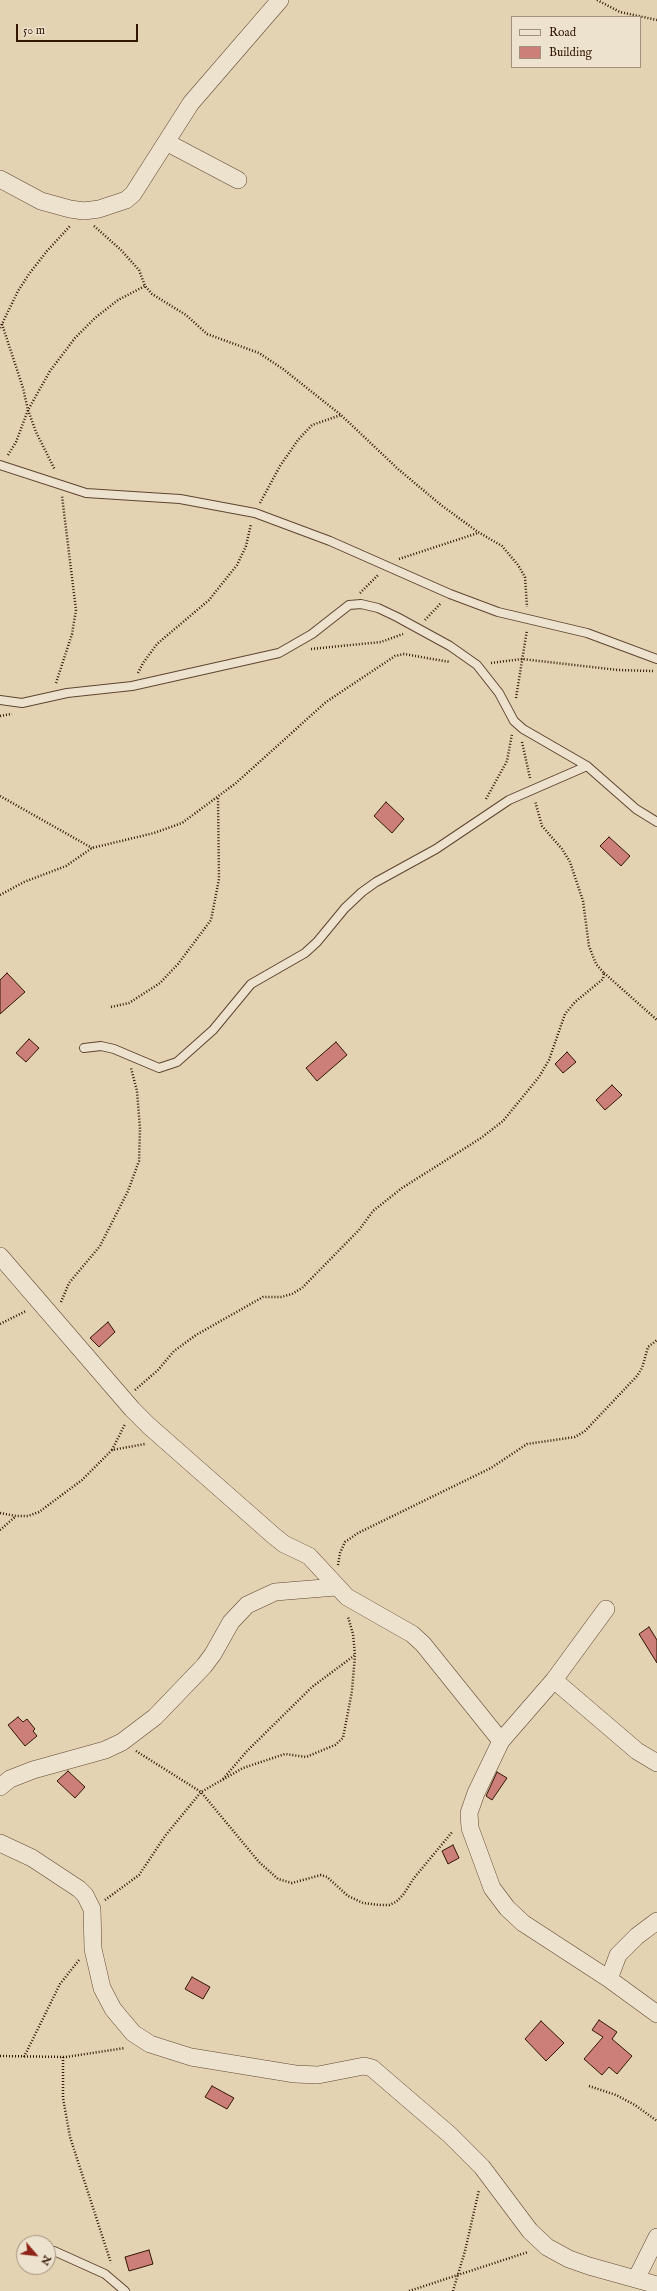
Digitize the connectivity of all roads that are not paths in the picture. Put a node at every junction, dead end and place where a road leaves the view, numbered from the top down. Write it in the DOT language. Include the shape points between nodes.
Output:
graph roads {
  1 [pos="280,0"];
  2 [pos="166,142"];
  3 [pos="0,179"];
  4 [pos="238,180"];
  5 [pos="1,465"];
  6 [pos="657,659"];
  7 [pos="0,700"];
  8 [pos="587,766"];
  9 [pos="657,822"];
  10 [pos="84,1048"];
  11 [pos="0,1256"];
  12 [pos="336,1587"];
  13 [pos="606,1609"];
  14 [pos="554,1680"];
  15 [pos="501,1741"];
  16 [pos="657,1764"];
  17 [pos="0,1787"];
  18 [pos="0,1843"];
  19 [pos="657,1921"];
  20 [pos="610,1979"];
  21 [pos="657,2014"];
  22 [pos="657,2237"];
  23 [pos="56,2253"];
  24 [pos="636,2279"];
  25 [pos="657,2285"];
  26 [pos="126,2291"];
  1 -- 2 [label="street" via="191,103"];
  2 -- 3 [label="street" via="133,194 126,200 99,209 84,211 41,201"];
  2 -- 4 [label="street"];
  5 -- 6 [label="lane" via="86,493 180,499 255,513 330,541 450,594 498,612 587,633"];
  7 -- 8 [label="lane" via="37,701 52,695 132,686 279,653 312,634 349,605 361,604 378,608 417,628 450,646 477,665 499,693 516,723 536,738"];
  8 -- 9 [label="lane" via="636,809"];
  8 -- 10 [label="lane" via="509,800 436,849 362,892 305,953 251,984 206,1038 177,1062 159,1068 114,1048"];
  11 -- 12 [label="street" via="128,1404 274,1536 309,1556"];
  12 -- 15 [label="street" via="360,1606 389,1620 417,1639"];
  12 -- 17 [label="street" via="275,1592 247,1605 231,1622 204,1666 154,1717 122,1742 105,1750 32,1770 10,1779"];
  13 -- 14 [label="street"];
  14 -- 15 [label="street"];
  14 -- 16 [label="street" via="637,1751"];
  15 -- 20 [label="street" via="476,1793 470,1813 470,1828 492,1888 507,1908 523,1923"];
  18 -- 24 [label="street" via="32,1858 79,1889 90,1903 93,1949 102,1988 113,2009 133,2033 150,2044 191,2057 295,2074 318,2075 364,2066 372,2068 450,2135 482,2167 514,2212 547,2247 569,2258"];
  19 -- 20 [label="street" via="622,1951 614,1963"];
  20 -- 21 [label="street"];
  22 -- 24 [label="street"];
  23 -- 26 [label="lane" via="105,2274"];
  24 -- 25 [label="street"];
}
